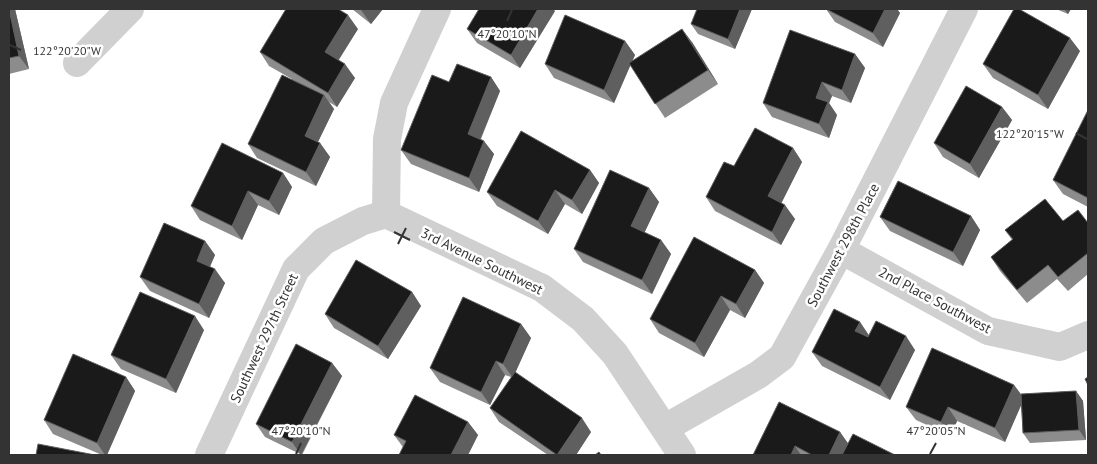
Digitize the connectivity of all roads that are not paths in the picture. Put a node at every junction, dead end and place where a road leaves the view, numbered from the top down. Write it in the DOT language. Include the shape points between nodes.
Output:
graph roads {
  1 [pos="130,9"];
  2 [pos="437,9"];
  3 [pos="964,9"];
  4 [pos="77,63"];
  5 [pos="386,214"];
  6 [pos="841,250"];
  7 [pos="1088,335"];
  8 [pos="665,428"];
  9 [pos="209,455"];
  10 [pos="682,455"];
  1 -- 4 [label="street"];
  2 -- 5 [label="street" via="394,103 387,139"];
  3 -- 6 [label="street, Southwest 298th Place"];
  5 -- 8 [label="street, 3rd Avenue Southwest" via="542,288 583,319 615,354"];
  5 -- 9 [label="street, Southwest 297th Street" via="363,221 324,241 296,269"];
  6 -- 7 [label="street, 2nd Place Southwest" via="988,331 1060,347"];
  6 -- 8 [label="street, Southwest 298th Place" via="782,357 758,375"];
  8 -- 10 [label="street, 3rd Avenue Southwest"];
}
